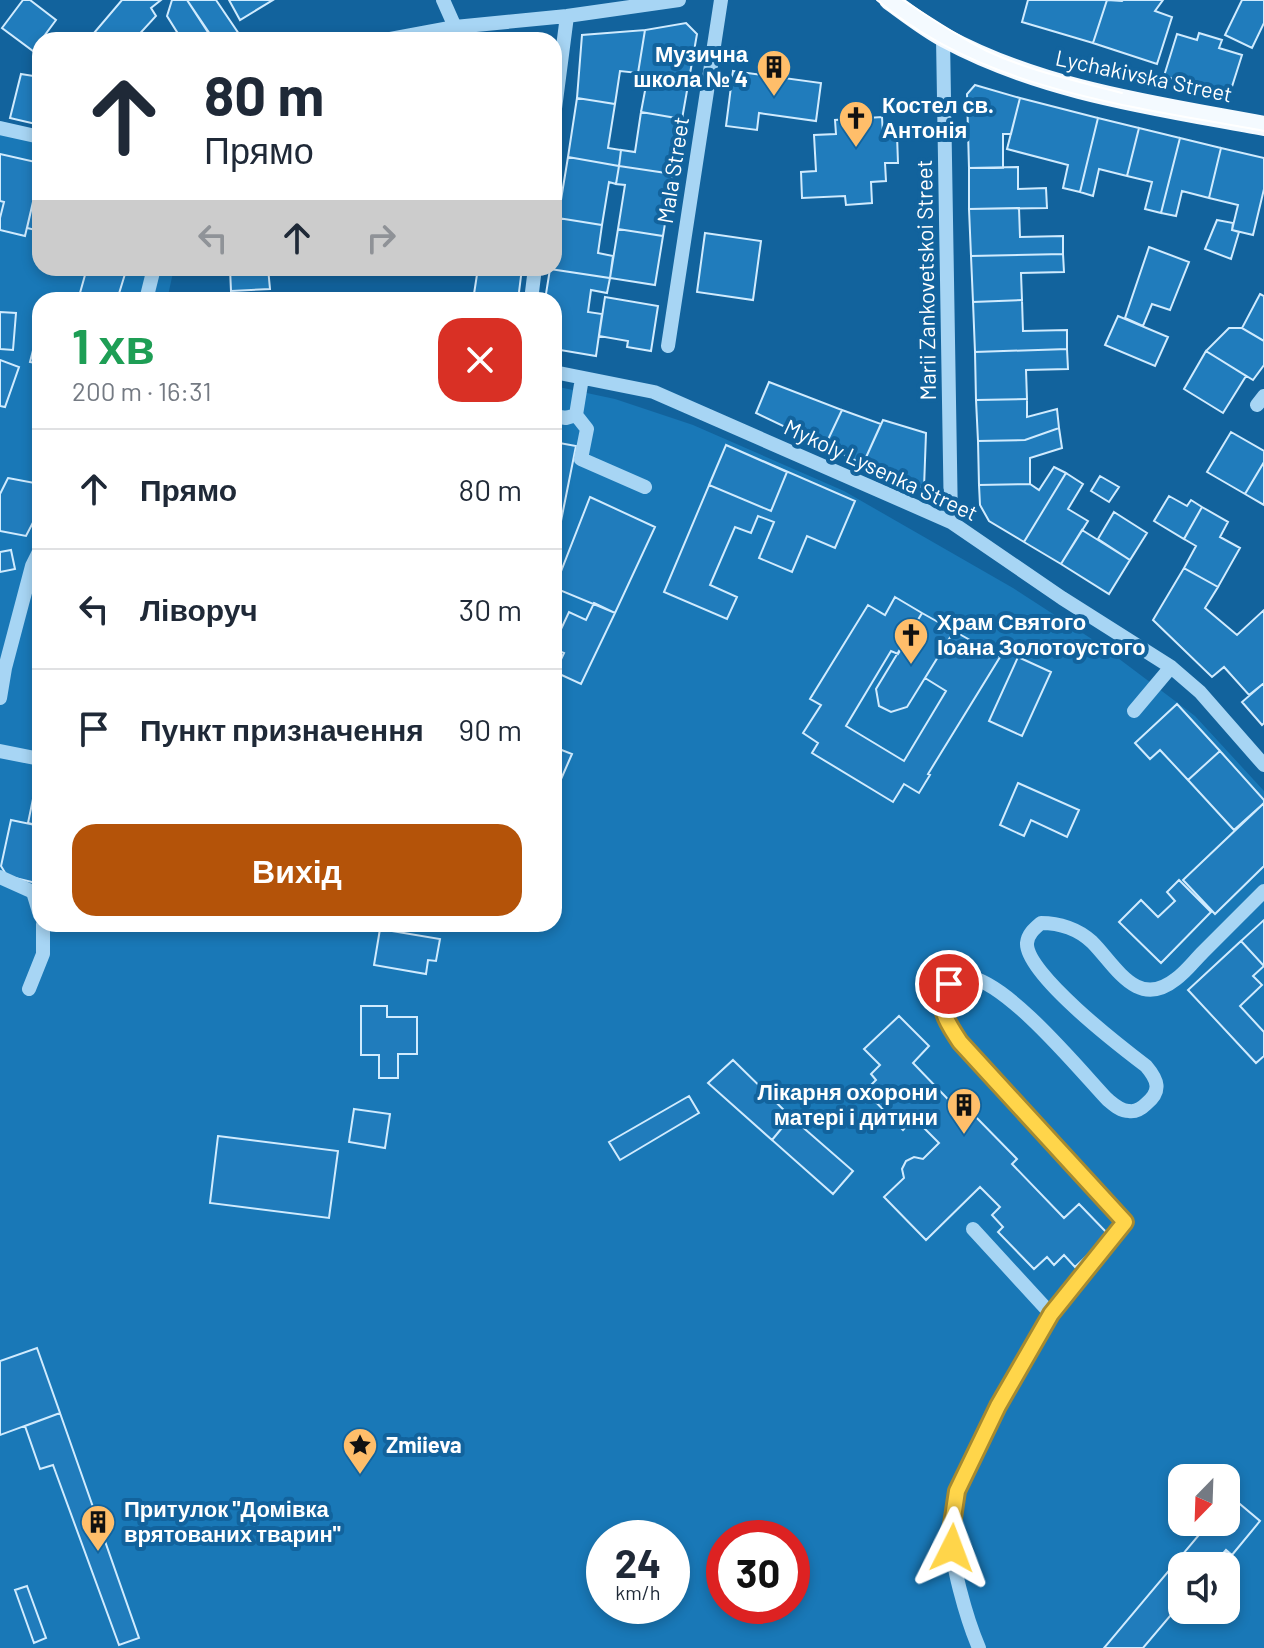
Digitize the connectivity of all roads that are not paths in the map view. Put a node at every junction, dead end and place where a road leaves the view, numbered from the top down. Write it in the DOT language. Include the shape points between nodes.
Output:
graph roads {
  1 [pos="443,0"];
  2 [pos="679,0"];
  3 [pos="721,0"];
  4 [pos="889,0"];
  5 [pos="590,6"];
  6 [pos="567,16"];
  7 [pos="455,27"];
  8 [pos="428,32"];
  9 [pos="943,38"];
  10 [pos="562,54"];
  11 [pos="1264,126"];
  12 [pos="0,128"];
  13 [pos="32,135"];
  14 [pos="668,346"];
  15 [pos="562,374"];
  16 [pos="582,378"];
  17 [pos="576,415"];
  18 [pos="562,417"];
  19 [pos="645,487"];
  20 [pos="951,522"];
  21 [pos="32,581"];
  22 [pos="1171,667"];
  23 [pos="0,698"];
  24 [pos="1134,711"];
  25 [pos="0,751"];
  26 [pos="32,757"];
  27 [pos="1264,765"];
  28 [pos="0,877"];
  29 [pos="1264,891"];
  30 [pos="32,892"];
  31 [pos="43,932"];
  32 [pos="29,989"];
  33 [pos="973,1229"];
  34 [pos="1051,1314"];
  35 [pos="979,1648"];
  1 -- 7 [label="street"];
  2 -- 5 [label="street"];
  3 -- 14 [label="street, Mala Street"];
  4 -- 9 [label="main road, Lychakivska Street"];
  5 -- 6 [label="street"];
  6 -- 7 [label="street"];
  6 -- 10 [label="street"];
  7 -- 8 [label="street"];
  9 -- 11 [label="main road, Lychakivska Street" via="1054,81 1126,101"];
  9 -- 20 [label="street, Marii Zankovetskoi Street"];
  12 -- 13 [label="street"];
  15 -- 16 [label="street, Mykoly Lysenka Street"];
  16 -- 17 [label="street"];
  16 -- 20 [label="street, Mykoly Lysenka Street" via="654,392"];
  17 -- 18 [label="street"];
  17 -- 19 [label="street" via="587,429 581,459"];
  20 -- 22 [label="street, Mykoly Lysenka Street"];
  21 -- 23 [label="street"];
  22 -- 24 [label="street"];
  22 -- 27 [label="street, Mykoly Lysenka Street"];
  25 -- 26 [label="street"];
  28 -- 30 [label="street"];
  29 -- 34 [label="street" via="1176,979 1155,988 1133,986 1090,941 1067,927 1041,923 1030,933 1030,958 1054,988 1156,1078 1154,1098 1140,1110 1119,1109 1031,1018 996,990 959,977 943,995 946,1021 960,1042 1125,1222"];
  31 -- 32 [label="street" via="43,954"];
  33 -- 34 [label="street"];
  34 -- 35 [label="street" via="957,1491 951,1531 954,1565"];
}
